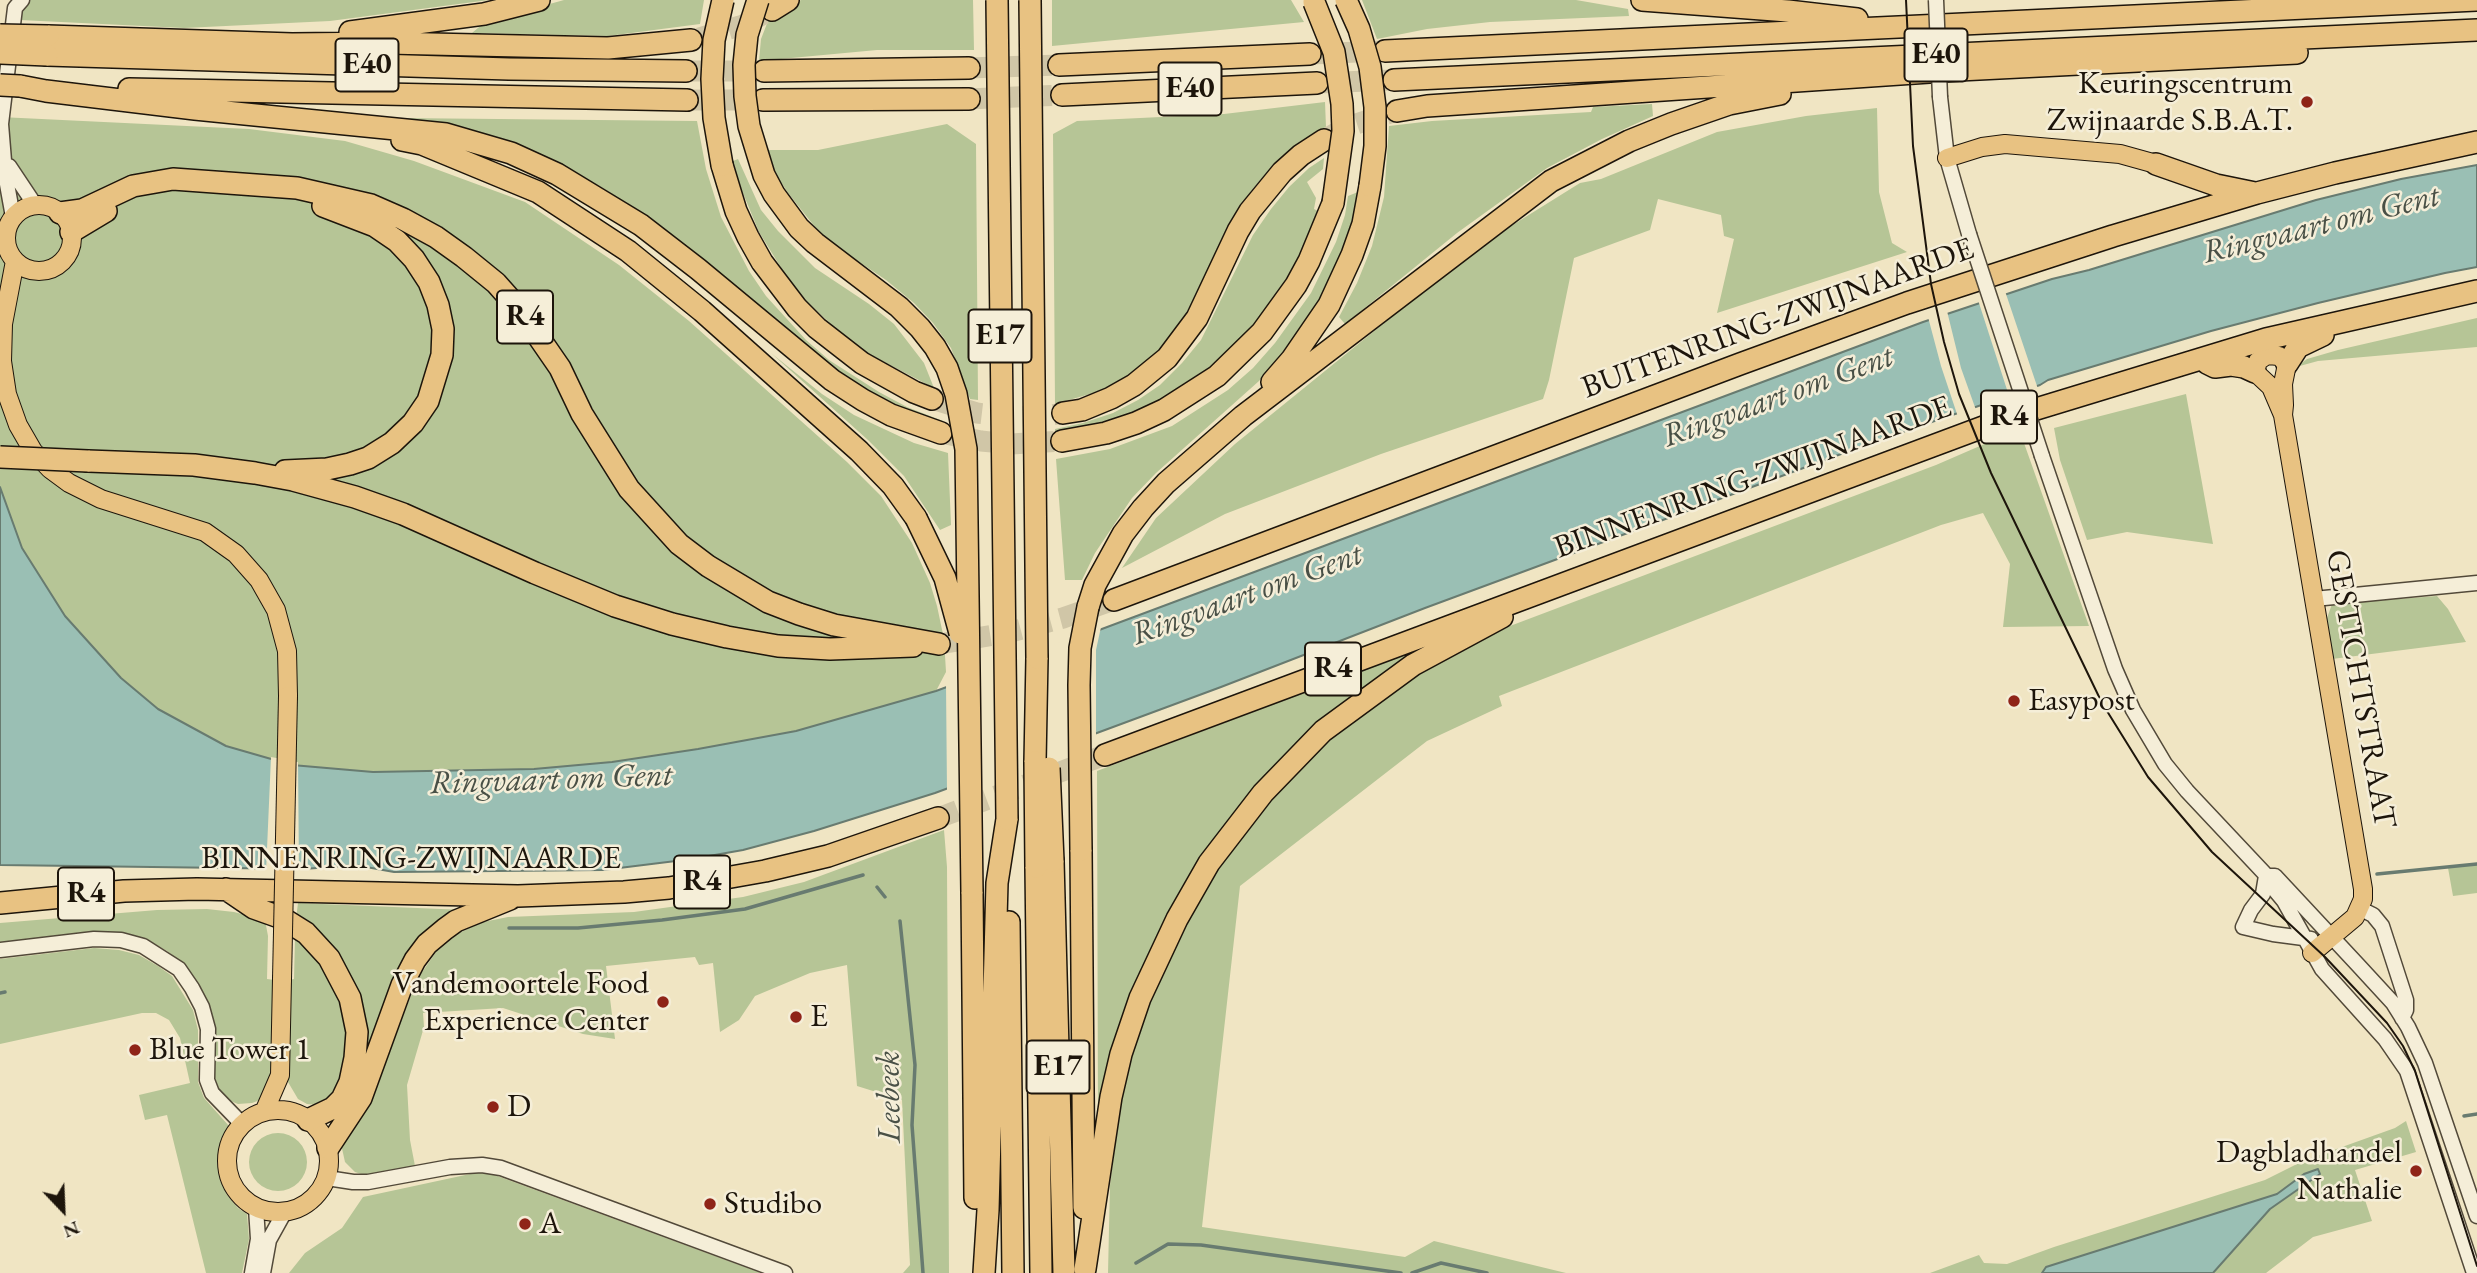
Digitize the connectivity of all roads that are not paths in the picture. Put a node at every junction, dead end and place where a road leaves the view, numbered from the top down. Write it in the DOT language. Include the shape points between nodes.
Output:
graph roads {
  1 [pos="22,0"];
  2 [pos="539,0"];
  3 [pos="723,0"];
  4 [pos="997,0"];
  5 [pos="1030,0"];
  6 [pos="1312,0"];
  7 [pos="1346,0"];
  8 [pos="1642,0"];
  9 [pos="1936,0"];
  10 [pos="2477,0"];
  11 [pos="773,3"];
  12 [pos="1922,26"];
  13 [pos="2477,30"];
  14 [pos="0,35"];
  15 [pos="2477,39"];
  16 [pos="691,40"];
  17 [pos="184,41"];
  18 [pos="48,45"];
  19 [pos="1385,51"];
  20 [pos="0,53"];
  21 [pos="1310,54"];
  22 [pos="1059,65"];
  23 [pos="969,68"];
  24 [pos="1959,70"];
  25 [pos="686,71"];
  26 [pos="764,71"];
  27 [pos="1394,80"];
  28 [pos="1317,83"];
  29 [pos="8,86"];
  30 [pos="46,89"];
  31 [pos="1062,95"];
  32 [pos="970,99"];
  33 [pos="687,100"];
  34 [pos="763,100"];
  35 [pos="1396,111"];
  36 [pos="311,121"];
  37 [pos="1324,140"];
  38 [pos="2477,142"];
  39 [pos="4,158"];
  40 [pos="1947,158"];
  41 [pos="2156,164"];
  42 [pos="2257,193"];
  43 [pos="35,205"];
  44 [pos="60,212"];
  45 [pos="13,217"];
  46 [pos="71,232"];
  47 [pos="15,261"];
  48 [pos="33,271"];
  49 [pos="2477,291"];
  50 [pos="9,301"];
  51 [pos="2338,322"];
  52 [pos="2198,360"];
  53 [pos="2287,364"];
  54 [pos="2255,372"];
  55 [pos="932,399"];
  56 [pos="1063,413"];
  57 [pos="2283,415"];
  58 [pos="1243,416"];
  59 [pos="941,433"];
  60 [pos="1062,441"];
  61 [pos="0,457"];
  62 [pos="255,473"];
  63 [pos="1562,583"];
  64 [pos="2477,583"];
  65 [pos="2314,599"];
  66 [pos="1114,600"];
  67 [pos="970,691"];
  68 [pos="1105,755"];
  69 [pos="938,818"];
  70 [pos="1045,864"];
  71 [pos="2266,875"];
  72 [pos="1003,880"];
  73 [pos="226,889"];
  74 [pos="518,896"];
  75 [pos="0,903"];
  76 [pos="2360,908"];
  77 [pos="2332,937"];
  78 [pos="2309,946"];
  79 [pos="0,950"];
  80 [pos="2402,1018"];
  81 [pos="280,1074"];
  82 [pos="355,1090"];
  83 [pos="264,1112"];
  84 [pos="309,1115"];
  85 [pos="242,1124"];
  86 [pos="328,1148"];
  87 [pos="327,1178"];
  88 [pos="256,1208"];
  89 [pos="284,1213"];
  90 [pos="2477,1216"];
  91 [pos="1078,1272"];
  92 [pos="2474,1272"];
  93 [pos="252,1273"];
  94 [pos="263,1273"];
  95 [pos="785,1273"];
  96 [pos="976,1273"];
  97 [pos="984,1273"];
  98 [pos="1013,1273"];
  99 [pos="1041,1273"];
  1 -- 29 [label="street" via="15,8"];
  2 -- 17 [label="highway" via="484,14 331,34"];
  3 -- 55 [label="highway, bridge" via="714,40 714,118 722,164 748,237 779,286 824,335 862,363"];
  4 -- 72 [label="highway, E17, bridge" via="1007,819"];
  5 -- 70 [label="highway, E17, bridge" via="1037,658 1048,759"];
  6 -- 60 [label="highway, bridge" via="1334,52 1343,131 1333,202 1296,285 1262,332 1217,376 1136,423"];
  7 -- 58 [label="highway, bridge" via="1370,67 1375,107 1363,224 1329,305 1292,359"];
  8 -- 12 [label="highway"];
  9 -- 40 [label="street, bridge"];
  10 -- 12 [label="highway, E40"];
  11 -- 67 [label="highway, E17, bridge" via="747,35 744,65 748,126 764,176 807,235 920,328 947,368 956,394 966,449"];
  12 -- 19 [label="highway, E40"];
  13 -- 27 [label="highway, E40"];
  14 -- 18 [label="highway, bridge"];
  15 -- 24 [label="highway"];
  16 -- 17 [label="highway" via="608,48"];
  17 -- 18 [label="highway"];
  18 -- 20 [label="highway, E40, bridge"];
  18 -- 25 [label="highway, E40" via="509,69"];
  21 -- 22 [label="highway, E40"];
  23 -- 26 [label="highway"];
  24 -- 35 [label="highway"];
  24 -- 58 [label="highway" via="1729,104 1599,156 1551,181"];
  28 -- 31 [label="highway, E40"];
  29 -- 30 [label="highway, E40"];
  29 -- 39 [label="street" via="1,124"];
  30 -- 33 [label="highway, E40"];
  30 -- 36 [label="highway"];
  32 -- 34 [label="highway"];
  36 -- 59 [label="highway" via="446,134 511,153 557,174 671,247 832,380 891,415"];
  36 -- 67 [label="highway, bridge" via="422,144 538,192 628,251 712,320 859,451 916,518 949,590"];
  37 -- 56 [label="highway" via="1282,172 1250,211 1197,318 1167,358 1111,398"];
  38 -- 42 [label="highway, BUITENRING-ZWIJNAARDE"];
  39 -- 43 [label="street"];
  39 -- 45 [label="street"];
  40 -- 41 [label="main road" via="2005,144 2120,155"];
  40 -- 71 [label="street, bridge" via="2042,456 2133,710 2165,764"];
  41 -- 42 [label="highway" via="2216,185"];
  42 -- 66 [label="highway, BUITENRING-ZWIJNAARDE" via="1907,303"];
  43 -- 44 [label="main road"];
  43 -- 45 [label="main road"];
  44 -- 46 [label="main road"];
  44 -- 62 [label="highway, R4" via="82,210 116,192 153,181 192,180 297,188 372,205 403,219 464,257 520,310 560,368 593,433 629,489 679,544 768,602 799,614 939,644 804,648 672,624 615,606 404,514"];
  45 -- 47 [label="main road" via="6,240"];
  46 -- 48 [label="main road" via="69,253 63,261"];
  46 -- 62 [label="highway, R4" via="147,195 193,192 263,197 315,203 345,213 375,226 414,259 429,282 443,329 436,379 413,423 392,443 350,464"];
  47 -- 48 [label="main road"];
  47 -- 50 [label="main road"];
  48 -- 50 [label="main road"];
  49 -- 51 [label="highway, BINNENRING-ZWIJNAARDE / R4"];
  50 -- 81 [label="main road, bridge" via="3,324 6,394 33,451 60,476 101,499 205,532 236,554 259,580 276,610 287,651 288,696"];
  51 -- 52 [label="highway, BINNENRING-ZWIJNAARDE / R4"];
  51 -- 53 [label="highway" via="2321,337 2298,347"];
  52 -- 54 [label="highway"];
  52 -- 63 [label="highway, BINNENRING-ZWIJNAARDE / R4" via="2010,417"];
  53 -- 54 [label="main road" via="2279,356 2267,355 2258,361"];
  53 -- 57 [label="main road, GESTICHTSTRAAT"];
  54 -- 57 [label="main road, GESTICHTSTRAAT" via="2271,387"];
  57 -- 65 [label="main road, GESTICHTSTRAAT"];
  58 -- 91 [label="highway, E17, bridge" via="1143,508 1107,560 1088,607 1079,685"];
  61 -- 62 [label="highway, R4, bridge" via="194,465"];
  63 -- 68 [label="highway, BINNENRING-ZWIJNAARDE / R4"];
  63 -- 91 [label="highway, R4" via="1413,665 1323,731 1227,837 1196,884 1140,998 1111,1097"];
  64 -- 65 [label="street"];
  65 -- 76 [label="main road, GESTICHTSTRAAT" via="2362,875"];
  67 -- 96 [label="highway, E17, bridge"];
  69 -- 74 [label="highway, BINNENRING-ZWIJNAARDE / R4" via="828,856 765,871 668,888"];
  70 -- 91 [label="highway, E17"];
  70 -- 99 [label="highway, E17"];
  71 -- 77 [label="street" via="2275,876"];
  71 -- 78 [label="street"];
  71 -- 78 [label="street" via="2263,894 2243,927"];
  72 -- 97 [label="highway, E17"];
  72 -- 98 [label="highway, E17"];
  73 -- 74 [label="highway, BINNENRING-ZWIJNAARDE / R4"];
  73 -- 75 [label="highway, BINNENRING-ZWIJNAARDE / R4" via="124,891"];
  73 -- 82 [label="highway, R4" via="306,933 329,958 354,1012"];
  74 -- 82 [label="highway, R4" via="456,921 427,944 402,985"];
  76 -- 77 [label="main road"];
  76 -- 80 [label="street" via="2382,926 2406,1000"];
  77 -- 78 [label="main road"];
  77 -- 80 [label="street"];
  78 -- 92 [label="street" via="2407,1071"];
  79 -- 85 [label="street, R4" via="121,940 163,958 178,969 202,1007 208,1029 207,1080 212,1093"];
  80 -- 90 [label="street" via="2425,1063"];
  81 -- 83 [label="main road"];
  81 -- 84 [label="main road"];
  82 -- 84 [label="highway, R4"];
  82 -- 86 [label="highway, R4" via="343,1126"];
  83 -- 84 [label="main road"];
  83 -- 85 [label="main road"];
  84 -- 86 [label="main road"];
  85 -- 88 [label="main road" via="230,1142 226,1163 235,1190"];
  86 -- 87 [label="main road"];
  87 -- 89 [label="main road" via="310,1201"];
  87 -- 95 [label="street" via="353,1182 450,1167 501,1168"];
  88 -- 89 [label="main road"];
  88 -- 93 [label="street" via="258,1239"];
  89 -- 94 [label="street" via="269,1240"];
}
